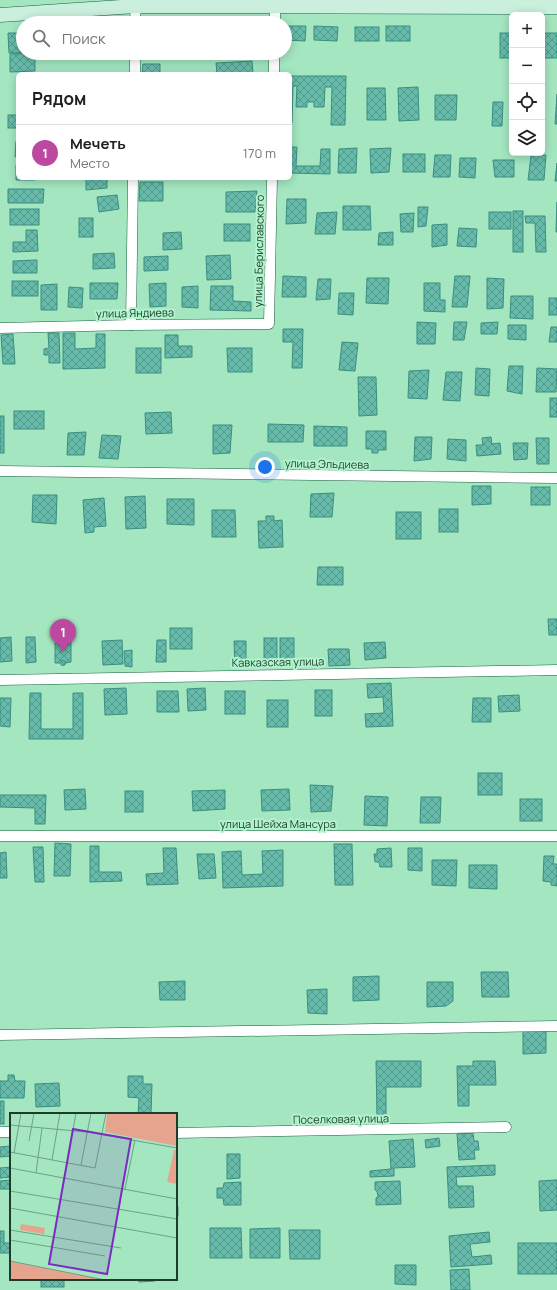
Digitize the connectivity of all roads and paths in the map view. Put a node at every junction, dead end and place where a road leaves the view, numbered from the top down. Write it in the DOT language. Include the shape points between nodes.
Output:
graph roads {
  1 [pos="136,3"];
  2 [pos="275,3"];
  3 [pos="557,7"];
  4 [pos="0,14"];
  5 [pos="135,16"];
  6 [pos="275,16"];
  7 [pos="135,60"];
  8 [pos="274,60"];
  9 [pos="135,72"];
  10 [pos="274,72"];
  11 [pos="133,180"];
  12 [pos="272,180"];
  13 [pos="269,324"];
  14 [pos="131,325"];
  15 [pos="0,328"];
  16 [pos="0,471"];
  17 [pos="557,478"];
  18 [pos="557,670"];
  19 [pos="0,680"];
  20 [pos="0,836"];
  21 [pos="557,836"];
  22 [pos="557,1026"];
  23 [pos="0,1035"];
  24 [pos="506,1127"];
  25 [pos="177,1133"];
  1 -- 2 [label="main road"];
  1 -- 4 [label="main road"];
  1 -- 5 [label="street"];
  2 -- 3 [label="main road"];
  2 -- 6 [label="street"];
  7 -- 9 [label="street"];
  8 -- 10 [label="street"];
  11 -- 14 [label="street"];
  12 -- 13 [label="street, улица Бериславского"];
  13 -- 14 [label="street, улица Яндиева"];
  14 -- 15 [label="street, улица Яндиева"];
  16 -- 17 [label="street, улица Эльдиева"];
  18 -- 19 [label="street, Кавказская улица"];
  20 -- 21 [label="street, улица Шейха Мансура"];
  22 -- 23 [label="street"];
  24 -- 25 [label="street, Поселковая улица"];
}
